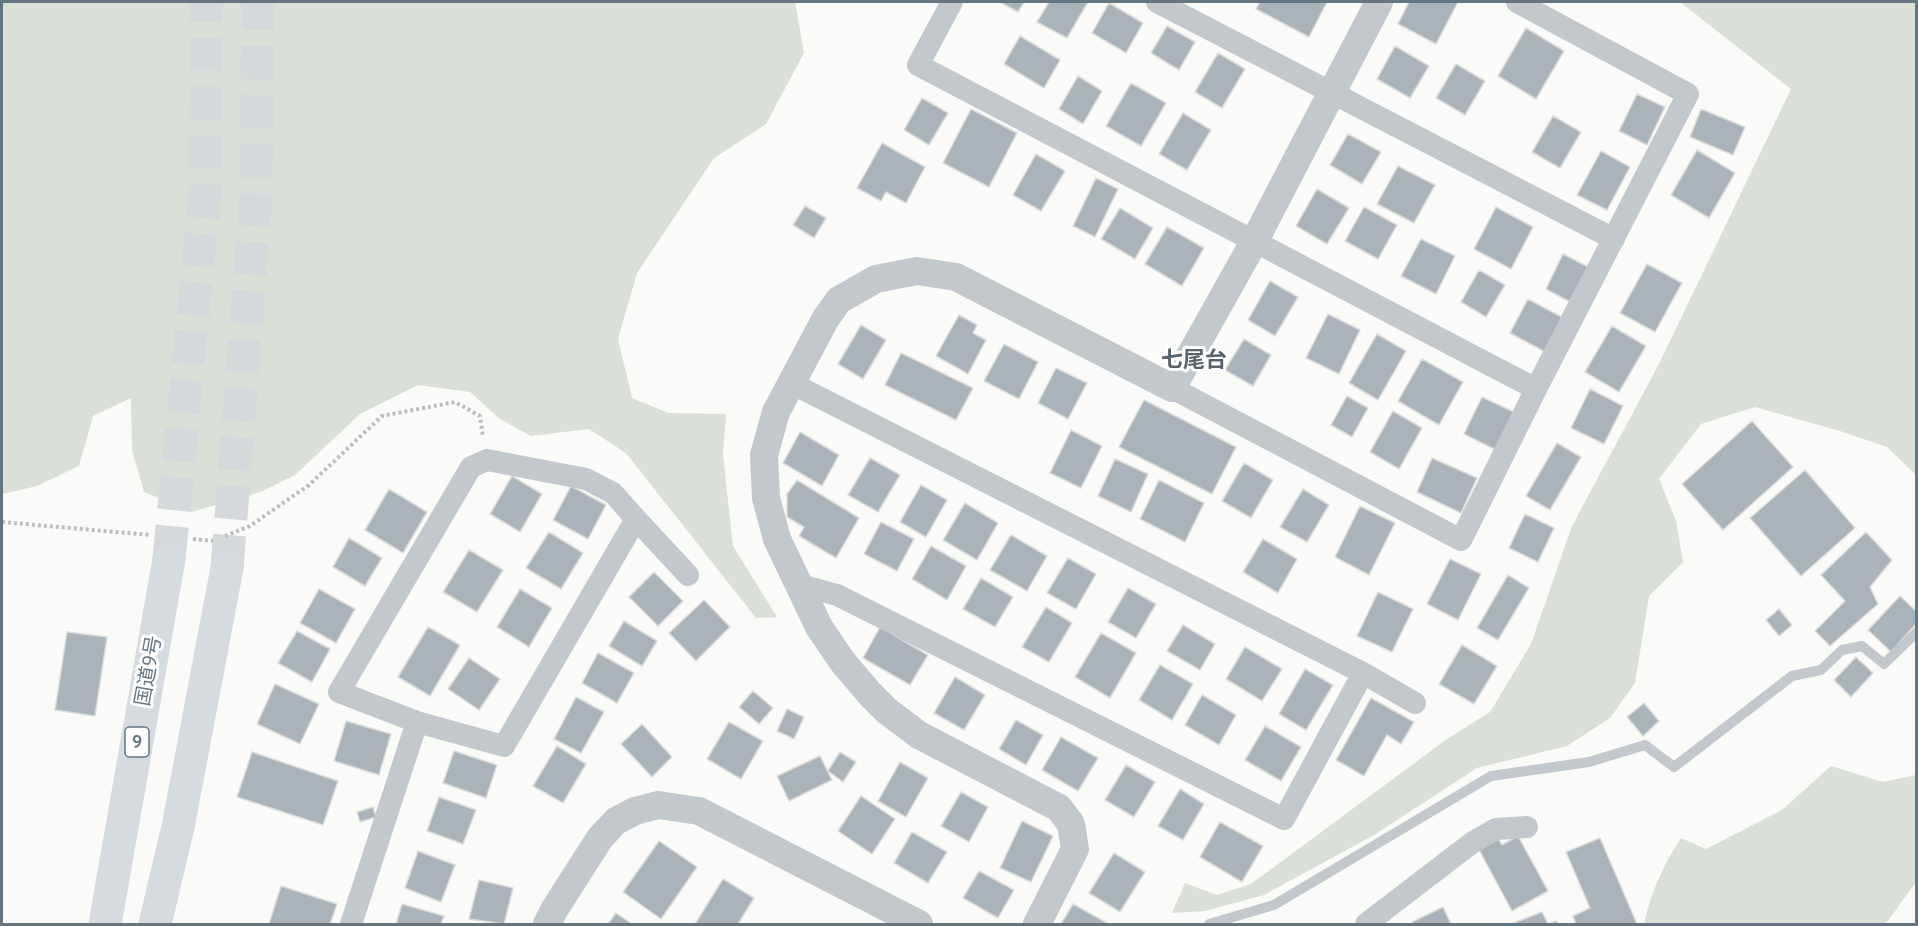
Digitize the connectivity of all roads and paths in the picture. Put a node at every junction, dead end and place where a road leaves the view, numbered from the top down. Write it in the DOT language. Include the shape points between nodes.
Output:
graph roads {
  1 [pos="952,2"];
  2 [pos="1157,2"];
  3 [pos="1379,2"];
  4 [pos="1517,2"];
  5 [pos="1332,92"];
  6 [pos="1614,239"];
  7 [pos="1256,240"];
  8 [pos="791,383"];
  9 [pos="1172,388"];
  10 [pos="1536,389"];
  11 [pos="487,460"];
  12 [pos="636,519"];
  13 [pos="2,522"];
  14 [pos="170,544"];
  15 [pos="227,568"];
  16 [pos="688,575"];
  17 [pos="801,585"];
  18 [pos="1917,633"];
  19 [pos="1363,673"];
  20 [pos="1415,704"];
  21 [pos="417,722"];
  22 [pos="1527,827"];
  23 [pos="105,924"];
  24 [pos="155,924"];
  25 [pos="351,924"];
  26 [pos="548,924"];
  27 [pos="919,924"];
  28 [pos="1037,924"];
  29 [pos="1209,924"];
  30 [pos="1367,924"];
  1 -- 7 [label="street" via="918,65"];
  2 -- 5 [label="street"];
  3 -- 5 [label="street"];
  4 -- 6 [label="street" via="1688,94"];
  5 -- 6 [label="street"];
  5 -- 7 [label="street"];
  6 -- 10 [label="street"];
  7 -- 9 [label="street"];
  7 -- 10 [label="street"];
  8 -- 9 [label="street" via="839,300 876,279 917,271 956,277"];
  8 -- 17 [label="street" via="776,411 764,455 766,498 777,539"];
  8 -- 19 [label="street"];
  9 -- 10 [label="street" via="1461,540"];
  11 -- 12 [label="street" via="586,479 613,493"];
  11 -- 14 [label="path" via="480,416 455,402 382,417 309,485 250,526 212,541"];
  11 -- 21 [label="street" via="471,467 339,693"];
  12 -- 16 [label="street"];
  12 -- 21 [label="street" via="504,746"];
  13 -- 14 [label="path"];
  14 -- 23 [label="highway, 国道9号 / 9"];
  15 -- 24 [label="highway" via="178,827"];
  17 -- 19 [label="street" via="837,595 1284,819"];
  17 -- 28 [label="street" via="819,627 842,661 887,711 920,735 1059,808 1071,824 1075,849"];
  18 -- 29 [label="lane" via="1884,664 1862,646 1842,650 1821,670 1792,676 1674,767 1645,746 1589,762 1491,776 1274,905"];
  19 -- 20 [label="street"];
  21 -- 25 [label="street"];
  22 -- 30 [label="street" via="1496,829 1473,842"];
  26 -- 27 [label="street" via="600,838 616,821 658,805 699,811"];
}
